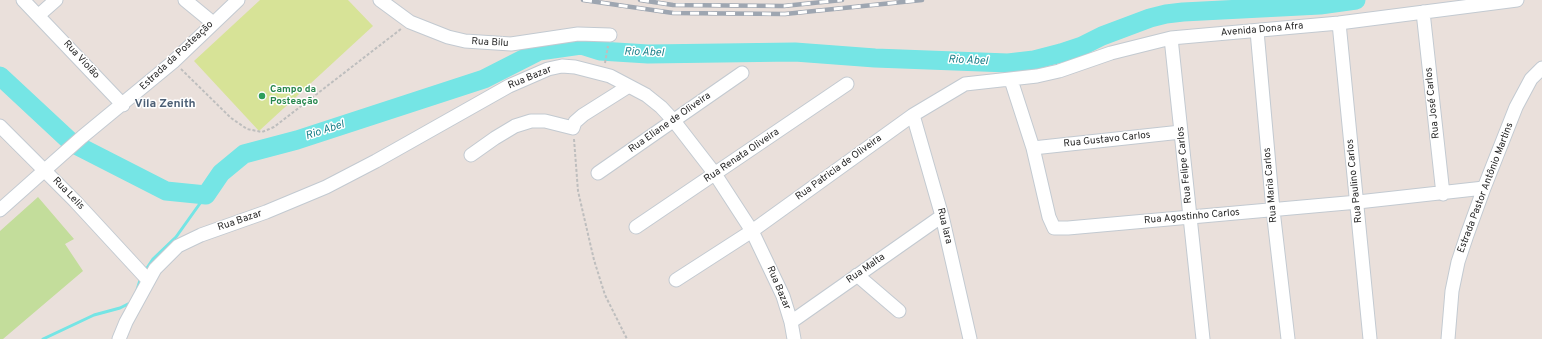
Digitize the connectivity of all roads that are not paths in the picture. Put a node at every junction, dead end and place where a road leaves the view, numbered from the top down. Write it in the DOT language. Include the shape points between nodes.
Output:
graph roads {
  1 [pos="23,0"];
  2 [pos="56,0"];
  3 [pos="185,0"];
  4 [pos="238,0"];
  5 [pos="380,0"];
  6 [pos="1517,0"];
  7 [pos="1423,12"];
  8 [pos="39,15"];
  9 [pos="213,23"];
  10 [pos="1339,23"];
  11 [pos="1257,31"];
  12 [pos="1171,38"];
  13 [pos="610,39"];
  14 [pos="1542,68"];
  15 [pos="742,73"];
  16 [pos="1012,80"];
  17 [pos="847,84"];
  18 [pos="629,86"];
  19 [pos="123,105"];
  20 [pos="913,115"];
  21 [pos="674,120"];
  22 [pos="0,126"];
  23 [pos="1181,132"];
  24 [pos="1033,148"];
  25 [pos="471,155"];
  26 [pos="45,170"];
  27 [pos="598,173"];
  28 [pos="714,174"];
  29 [pos="1484,188"];
  30 [pos="1442,194"];
  31 [pos="1358,202"];
  32 [pos="0,210"];
  33 [pos="1274,210"];
  34 [pos="942,216"];
  35 [pos="1190,217"];
  36 [pos="636,227"];
  37 [pos="752,231"];
  38 [pos="857,275"];
  39 [pos="146,278"];
  40 [pos="676,280"];
  41 [pos="899,312"];
  42 [pos="791,322"];
  43 [pos="119,339"];
  44 [pos="794,339"];
  45 [pos="970,339"];
  46 [pos="1203,339"];
  47 [pos="1288,339"];
  48 [pos="1370,339"];
  49 [pos="1448,339"];
  1 -- 8 [label="street, Rua Violão"];
  2 -- 8 [label="street"];
  3 -- 9 [label="street"];
  4 -- 9 [label="street, Estrada da Posteação"];
  5 -- 13 [label="street, Rua Bilu" via="410,22 465,41 517,44 578,34"];
  6 -- 7 [label="street, Avenida Dona Afra"];
  7 -- 10 [label="street, Avenida Dona Afra"];
  7 -- 30 [label="street, Rua José Carlos"];
  8 -- 19 [label="street, Rua Violão"];
  9 -- 19 [label="street, Estrada da Posteação"];
  10 -- 11 [label="street, Avenida Dona Afra"];
  10 -- 31 [label="street, Rua Paulino Carlos"];
  11 -- 12 [label="street, Avenida Dona Afra"];
  11 -- 33 [label="street, Rua Maria Carlos"];
  12 -- 16 [label="street, Avenida Dona Afra" via="1111,53 1059,71"];
  12 -- 23 [label="street, Rua Felipe Carlos"];
  14 -- 29 [label="street, Estrada Pastor Antônio Martins" via="1523,93"];
  15 -- 21 [label="street, Rua Eliane de Oliveira"];
  16 -- 20 [label="street, Rua Patricia de Oliveira" via="965,84"];
  16 -- 24 [label="street, Rua Agostinho Carlos"];
  17 -- 28 [label="street, Rua Renata Oliveira"];
  18 -- 21 [label="street, Rua Bazar" via="661,107"];
  18 -- 25 [label="street" via="583,115 575,122 573,128 545,121 531,121 515,126"];
  18 -- 39 [label="street, Rua Bazar" via="610,76 575,67 548,69 509,86 326,187 266,212 200,235 178,246"];
  19 -- 26 [label="street, Estrada da Posteação"];
  20 -- 34 [label="street, Rua Iara"];
  20 -- 37 [label="street, Rua Patricia de Oliveira"];
  21 -- 27 [label="street, Rua Eliane de Oliveira"];
  21 -- 28 [label="street, Rua Bazar"];
  22 -- 26 [label="street, Rua Lelis"];
  23 -- 24 [label="street, Rua Gustavo Carlos"];
  23 -- 35 [label="street, Rua Felipe Carlos"];
  24 -- 35 [label="street, Rua Agostinho Carlos" via="1054,228"];
  26 -- 32 [label="street"];
  26 -- 39 [label="street, Rua Lelis"];
  28 -- 36 [label="street, Rua Renata Oliveira"];
  28 -- 37 [label="street, Rua Bazar"];
  29 -- 30 [label="street, Rua Agostinho Carlos"];
  29 -- 49 [label="street, Estrada Pastor Antônio Martins" via="1458,262 1452,291"];
  30 -- 31 [label="street, Rua Agostinho Carlos"];
  31 -- 33 [label="street, Rua Agostinho Carlos"];
  31 -- 48 [label="street, Rua Paulino Carlos"];
  33 -- 35 [label="street, Rua Agostinho Carlos"];
  33 -- 47 [label="street, Rua Maria Carlos"];
  34 -- 38 [label="street, Rua Malta"];
  34 -- 45 [label="street, Rua Iara"];
  35 -- 46 [label="street, Rua Felipe Carlos"];
  37 -- 40 [label="street, Rua Patricia de Oliveira"];
  37 -- 42 [label="street, Rua Bazar" via="783,296"];
  38 -- 41 [label="street"];
  38 -- 42 [label="street, Rua Malta"];
  39 -- 43 [label="street, Rua Bazar"];
  42 -- 44 [label="street, Rua Bazar"];
}
